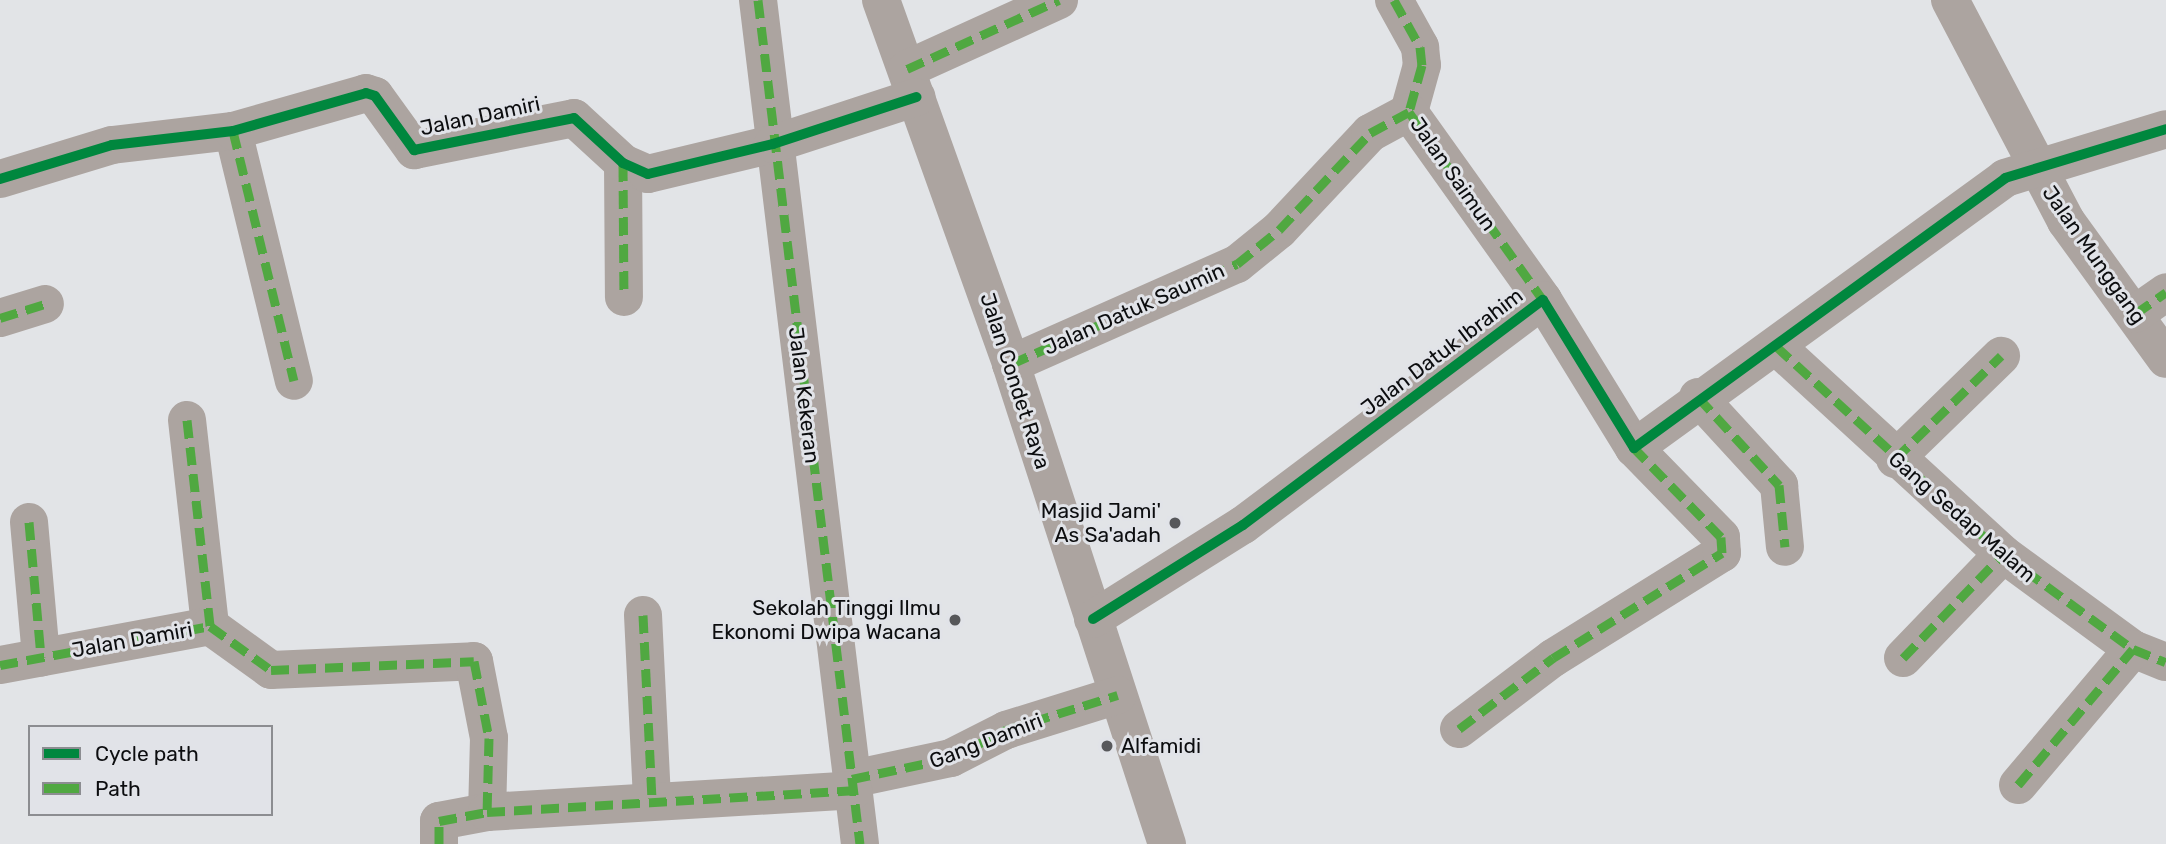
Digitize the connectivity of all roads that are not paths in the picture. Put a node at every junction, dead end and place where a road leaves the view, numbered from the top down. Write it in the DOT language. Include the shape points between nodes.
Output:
graph roads {
  1 [pos="758,0"];
  2 [pos="881,0"];
  3 [pos="1059,0"];
  4 [pos="1394,0"];
  5 [pos="1950,0"];
  6 [pos="912,83"];
  7 [pos="1409,112"];
  8 [pos="2166,129"];
  9 [pos="233,131"];
  10 [pos="774,144"];
  11 [pos="623,163"];
  12 [pos="2034,167"];
  13 [pos="0,179"];
  14 [pos="2166,292"];
  15 [pos="624,297"];
  16 [pos="1542,300"];
  17 [pos="45,304"];
  18 [pos="2135,314"];
  19 [pos="0,318"];
  20 [pos="1776,346"];
  21 [pos="2001,356"];
  22 [pos="2166,359"];
  23 [pos="1011,364"];
  24 [pos="294,381"];
  25 [pos="1699,397"];
  26 [pos="187,420"];
  27 [pos="1634,449"];
  28 [pos="1895,460"];
  29 [pos="29,522"];
  30 [pos="1785,547"];
  31 [pos="2003,554"];
  32 [pos="643,615"];
  33 [pos="1093,620"];
  34 [pos="210,626"];
  35 [pos="2150,656"];
  36 [pos="41,657"];
  37 [pos="1903,658"];
  38 [pos="0,665"];
  39 [pos="1118,695"];
  40 [pos="1459,729"];
  41 [pos="853,785"];
  42 [pos="2018,785"];
  43 [pos="652,800"];
  44 [pos="487,812"];
  45 [pos="439,832"];
  46 [pos="859,844"];
  47 [pos="1167,844"];
  1 -- 10 [label="street, Jalan Kekeran"];
  2 -- 6 [label="street, Jalan Condet Raya"];
  3 -- 6 [label="street, Jalan Damiri"];
  4 -- 7 [label="street, Jalan Saimun" via="1420,47 1422,65"];
  5 -- 12 [label="street, Jalan Munggang"];
  6 -- 10 [label="street, Jalan Damiri"];
  6 -- 23 [label="street, Jalan Condet Raya"];
  7 -- 16 [label="street, Jalan Saimun"];
  7 -- 23 [label="street, Jalan Datuk Saumin" via="1370,133 1279,230 1237,264"];
  8 -- 12 [label="street"];
  9 -- 11 [label="street, Jalan Damiri" via="366,93 375,96 414,150 574,118"];
  9 -- 13 [label="street, Jalan Damiri" via="124,143"];
  9 -- 24 [label="street"];
  10 -- 11 [label="street, Jalan Damiri" via="648,174"];
  10 -- 41 [label="street, Jalan Kekeran"];
  11 -- 15 [label="street"];
  12 -- 18 [label="street, Jalan Munggang"];
  12 -- 20 [label="street" via="2005,178 1909,244"];
  14 -- 18 [label="street"];
  16 -- 27 [label="street, Jalan Datuk Ibrahim"];
  16 -- 33 [label="street, Jalan Datuk Ibrahim" via="1243,525"];
  17 -- 19 [label="street"];
  18 -- 22 [label="street, Jalan Munggang"];
  20 -- 25 [label="street"];
  20 -- 28 [label="street, Gang Sedap Malam"];
  21 -- 28 [label="street"];
  23 -- 33 [label="street, Jalan Condet Raya"];
  25 -- 27 [label="street"];
  25 -- 30 [label="street" via="1779,485"];
  26 -- 34 [label="street"];
  27 -- 40 [label="street, Jalan Datuk Ibrahim" via="1721,537 1722,553 1553,658"];
  28 -- 31 [label="street, Gang Sedap Malam"];
  29 -- 36 [label="street"];
  31 -- 35 [label="street, Gang Sedap Malam"];
  31 -- 37 [label="street"];
  32 -- 43 [label="street"];
  33 -- 39 [label="street, Jalan Condet Raya"];
  34 -- 36 [label="street, Jalan Damiri"];
  34 -- 44 [label="street, Jalan Damiri" via="271,670 474,661 489,738"];
  35 -- 42 [label="street"];
  36 -- 38 [label="street, Jalan Damiri"];
  39 -- 41 [label="street, Gang Damiri" via="1006,730 951,758"];
  39 -- 47 [label="street, Jalan Condet Raya"];
  41 -- 43 [label="street"];
  41 -- 46 [label="street, Jalan Kekeran"];
  43 -- 44 [label="street"];
  44 -- 45 [label="street"];
}
